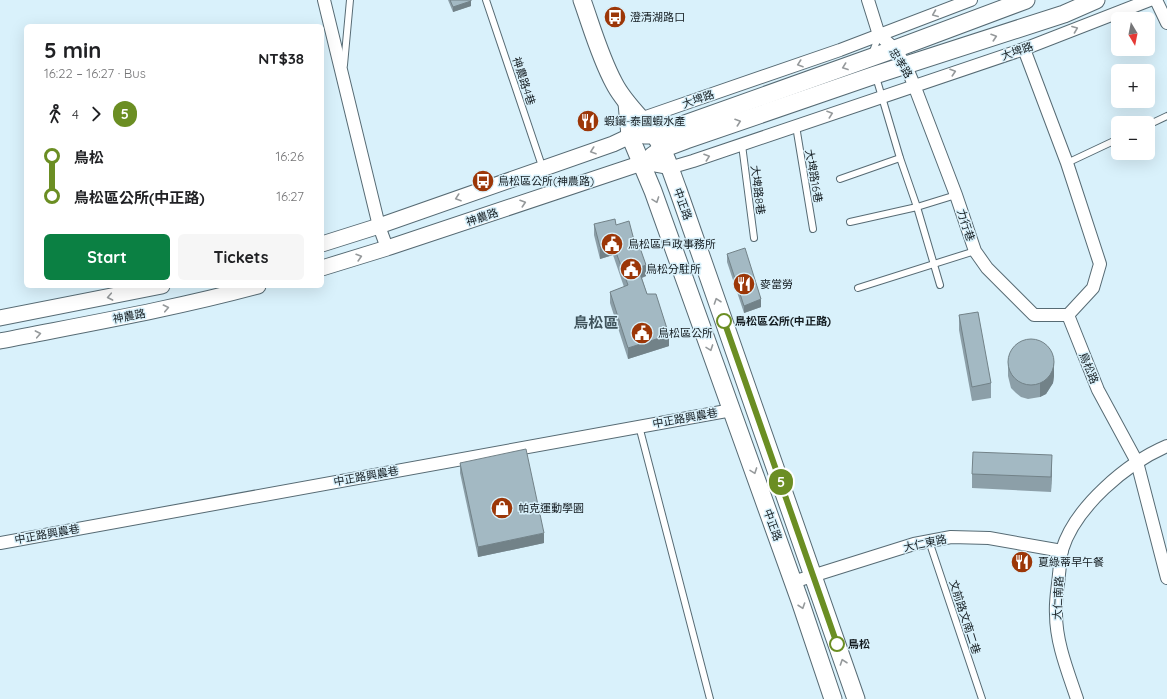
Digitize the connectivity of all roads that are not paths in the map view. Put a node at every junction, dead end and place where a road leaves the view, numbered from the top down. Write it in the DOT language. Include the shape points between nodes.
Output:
graph roads {
  1 [pos="324,0"];
  2 [pos="350,0"];
  3 [pos="486,0"];
  4 [pos="582,0"];
  5 [pos="868,0"];
  6 [pos="971,0"];
  7 [pos="1026,0"];
  8 [pos="1096,0"];
  9 [pos="1150,0"];
  10 [pos="1156,0"];
  11 [pos="1167,23"];
  12 [pos="879,35"];
  13 [pos="895,49"];
  14 [pos="1024,49"];
  15 [pos="906,66"];
  16 [pos="873,67"];
  17 [pos="343,77"];
  18 [pos="914,85"];
  19 [pos="882,96"];
  20 [pos="627,103"];
  21 [pos="1167,116"];
  22 [pos="640,119"];
  23 [pos="1155,122"];
  24 [pos="796,126"];
  25 [pos="630,136"];
  26 [pos="658,142"];
  27 [pos="1111,142"];
  28 [pos="742,144"];
  29 [pos="900,158"];
  30 [pos="642,163"];
  31 [pos="1067,163"];
  32 [pos="669,168"];
  33 [pos="542,169"];
  34 [pos="840,179"];
  35 [pos="956,195"];
  36 [pos="918,207"];
  37 [pos="850,222"];
  38 [pos="379,226"];
  39 [pos="813,229"];
  40 [pos="754,238"];
  41 [pos="324,243"];
  42 [pos="387,248"];
  43 [pos="975,251"];
  44 [pos="934,263"];
  45 [pos="324,267"];
  46 [pos="940,285"];
  47 [pos="152,288"];
  48 [pos="251,288"];
  49 [pos="858,288"];
  50 [pos="1068,315"];
  51 [pos="0,318"];
  52 [pos="0,341"];
  53 [pos="732,410"];
  54 [pos="639,426"];
  55 [pos="1167,446"];
  56 [pos="1137,462"];
  57 [pos="929,541"];
  58 [pos="0,543"];
  59 [pos="1062,551"];
  60 [pos="813,575"];
  61 [pos="1167,578"];
  62 [pos="793,582"];
  63 [pos="710,699"];
  64 [pos="833,699"];
  65 [pos="856,699"];
  66 [pos="982,699"];
  67 [pos="1077,699"];
  1 -- 17 [label="street"];
  2 -- 17 [label="lane"];
  3 -- 33 [label="lane, 神農路4巷"];
  4 -- 20 [label="main road, 中正路" via="614,84"];
  5 -- 12 [label="street"];
  6 -- 12 [label="street, 大埤路, one-way"];
  7 -- 13 [label="main road, 大埤路"];
  15 -- 8 [label="main road, 大埤路, one-way" via="1064,14"];
  14 -- 9 [label="street, 大埤路, one-way"];
  10 -- 11 [label="street"];
  12 -- 13 [label="street, 忠孝路"];
  12 -- 16 [label="lane"];
  12 -- 22 [label="street, 大埤路, one-way"];
  13 -- 15 [label="street, 忠孝路"];
  13 -- 16 [label="main road, 大埤路"];
  18 -- 14 [label="street, 大埤路, one-way"];
  14 -- 31 [label="street"];
  15 -- 16 [label="main road, 大埤路"];
  15 -- 18 [label="street, 忠孝路"];
  16 -- 19 [label="lane"];
  16 -- 26 [label="main road, 大埤路"];
  17 -- 38 [label="street"];
  18 -- 19 [label="street, 大埤路"];
  18 -- 35 [label="street, 力行巷"];
  24 -- 19 [label="street, 大埤路, one-way"];
  19 -- 29 [label="lane"];
  20 -- 22 [label="main road, 中正路"];
  20 -- 25 [label="main road, 中正路"];
  21 -- 23 [label="lane"];
  22 -- 25 [label="street"];
  22 -- 26 [label="main road, 中正路"];
  24 -- 28 [label="street, 大埤路"];
  24 -- 39 [label="lane, 大埤路16巷"];
  25 -- 26 [label="main road, 大埤路"];
  25 -- 30 [label="main road, 中正路"];
  25 -- 33 [label="street, one-way"];
  26 -- 30 [label="main road, 大埤路"];
  26 -- 32 [label="main road, 中正路"];
  27 -- 31 [label="lane"];
  32 -- 28 [label="street, 大埤路, one-way"];
  28 -- 40 [label="lane, 大埤路8巷"];
  29 -- 34 [label="lane"];
  29 -- 36 [label="lane"];
  30 -- 32 [label="street, 大埤路"];
  42 -- 30 [label="street, 神農路, one-way"];
  30 -- 53 [label="main road, 中正路, one-way"];
  31 -- 50 [label="street" via="1100,264 1093,288"];
  60 -- 32 [label="main road, 中正路, one-way"];
  33 -- 38 [label="street, one-way"];
  35 -- 36 [label="lane"];
  35 -- 43 [label="street, 力行巷"];
  36 -- 37 [label="lane"];
  36 -- 44 [label="lane"];
  38 -- 41 [label="street"];
  38 -- 42 [label="street"];
  45 -- 42 [label="street, 神農路, one-way"];
  43 -- 44 [label="lane"];
  43 -- 50 [label="street, 力行巷" via="987,268 1034,315"];
  44 -- 46 [label="lane"];
  44 -- 49 [label="lane"];
  47 -- 51 [label="street, 神農路, one-way"];
  52 -- 48 [label="street, 神農路, one-way" via="159,310"];
  50 -- 56 [label="street, 鳥松路" via="1098,390"];
  53 -- 54 [label="street, 中正路興農巷"];
  53 -- 62 [label="main road, 中正路, one-way"];
  54 -- 58 [label="street, 中正路興農巷"];
  54 -- 63 [label="lane"];
  55 -- 56 [label="street, 大仁南路"];
  56 -- 59 [label="street, 大仁南路" via="1099,492 1074,524"];
  56 -- 61 [label="street, 鳥松路"];
  57 -- 59 [label="street, 大仁東路" via="951,537 989,538"];
  57 -- 60 [label="street, 大仁東路"];
  57 -- 66 [label="lane, 文前路文南二巷"];
  59 -- 67 [label="street, 大仁南路" via="1056,614 1060,647"];
  60 -- 62 [label="street, 大仁東路"];
  65 -- 60 [label="main road, 中正路, one-way"];
  62 -- 64 [label="main road, 中正路, one-way"];
}
